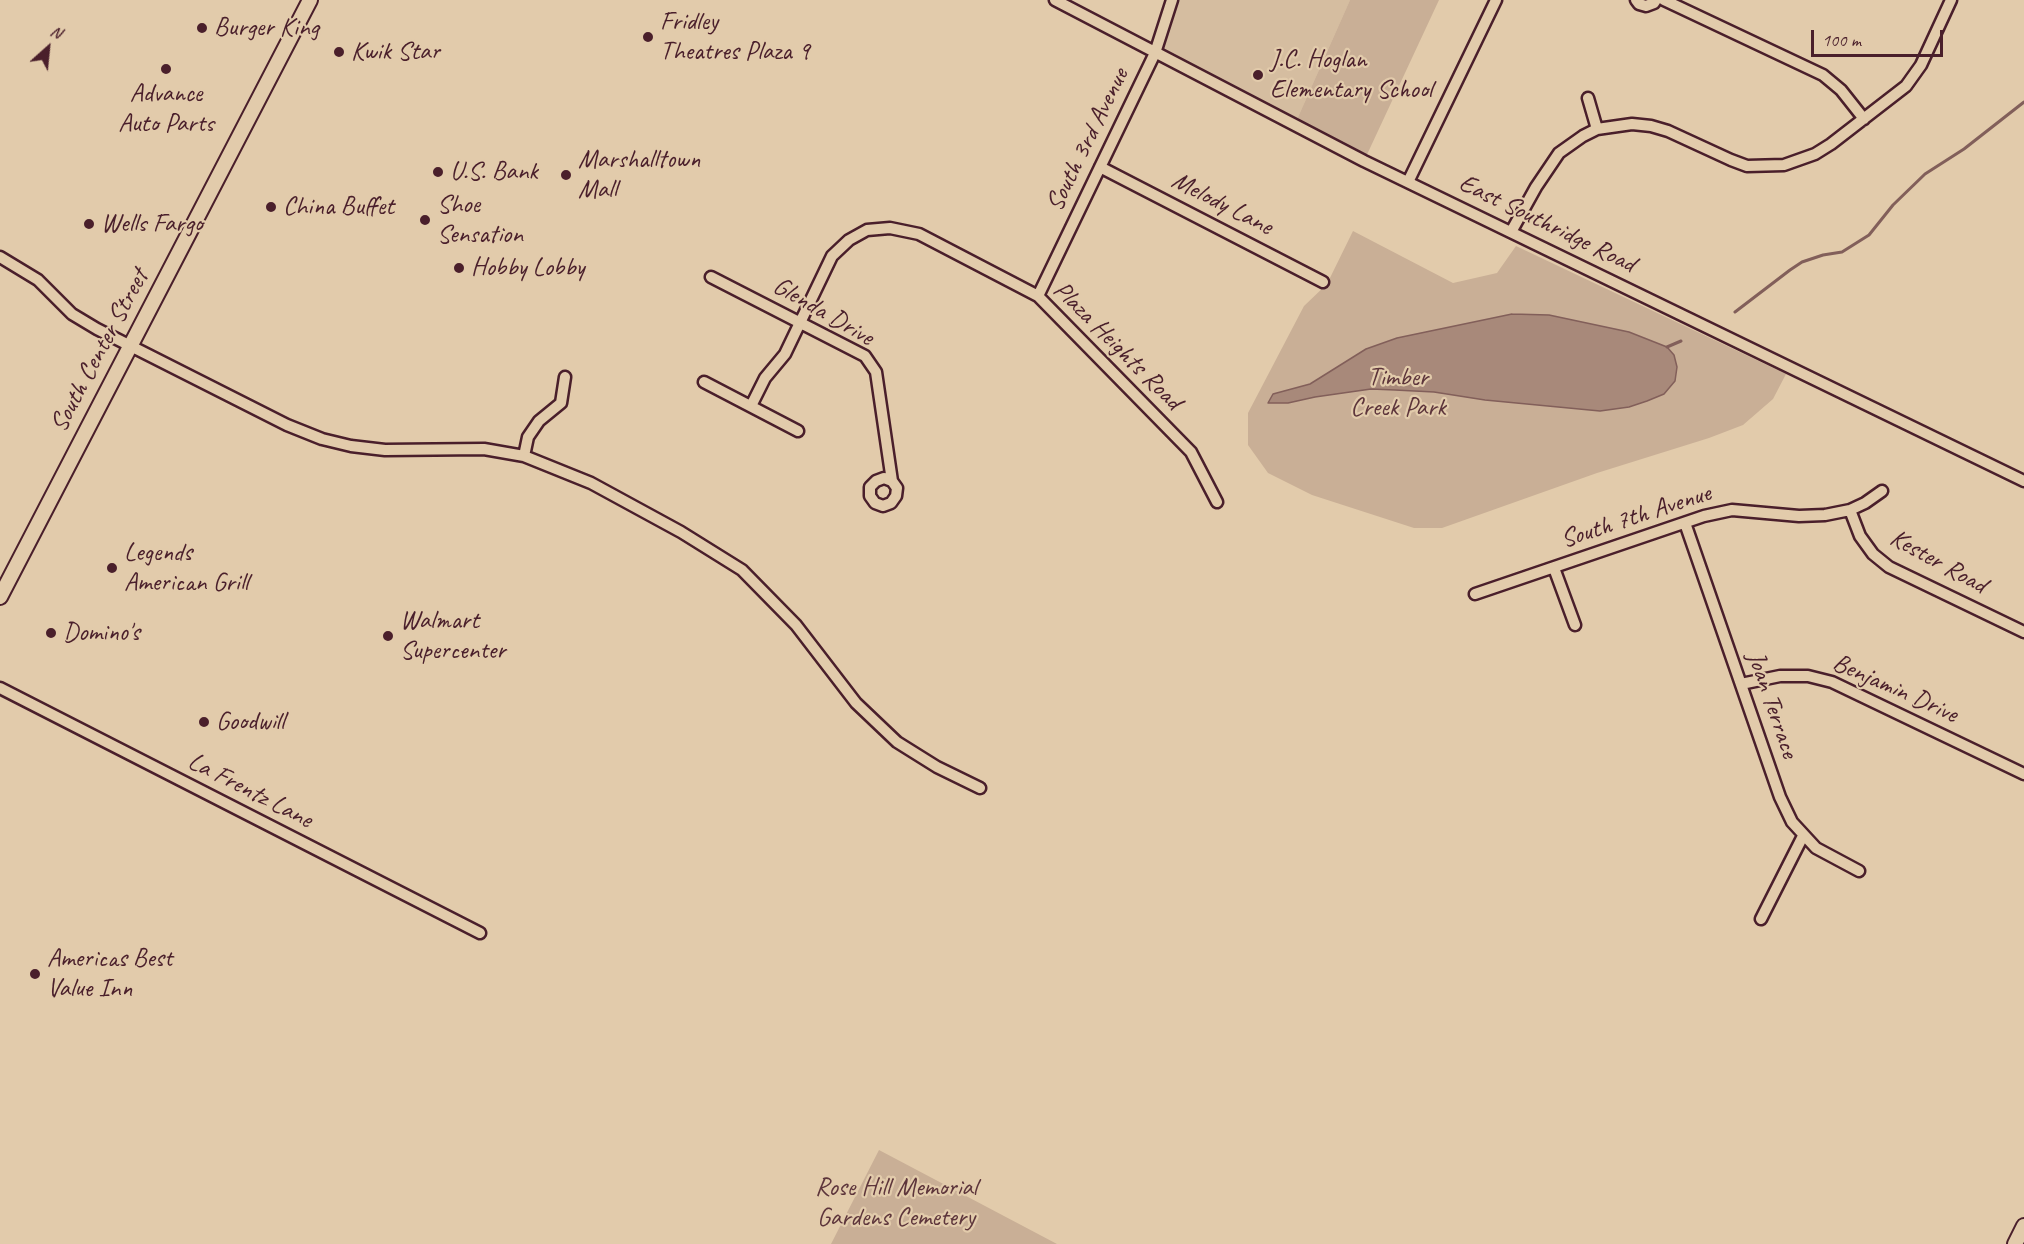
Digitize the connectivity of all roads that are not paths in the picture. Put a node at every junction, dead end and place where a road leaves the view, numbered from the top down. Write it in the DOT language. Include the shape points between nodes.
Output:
graph roads {
  1 [pos="310,0"];
  2 [pos="1055,0"];
  3 [pos="1172,0"];
  4 [pos="1496,0"];
  5 [pos="1636,0"];
  6 [pos="1656,0"];
  7 [pos="1664,0"];
  8 [pos="1949,1"];
  9 [pos="1155,52"];
  10 [pos="1588,99"];
  11 [pos="1864,119"];
  12 [pos="1598,129"];
  13 [pos="1100,167"];
  14 [pos="1408,182"];
  15 [pos="1511,231"];
  16 [pos="0,257"];
  17 [pos="711,277"];
  18 [pos="1323,282"];
  19 [pos="1038,297"];
  20 [pos="800,322"];
  21 [pos="129,346"];
  22 [pos="565,377"];
  23 [pos="704,382"];
  24 [pos="751,406"];
  25 [pos="798,431"];
  26 [pos="524,456"];
  27 [pos="892,481"];
  28 [pos="2024,481"];
  29 [pos="1882,491"];
  30 [pos="1216,502"];
  31 [pos="1850,510"];
  32 [pos="1685,523"];
  33 [pos="1554,568"];
  34 [pos="1475,594"];
  35 [pos="0,597"];
  36 [pos="1575,625"];
  37 [pos="2024,632"];
  38 [pos="1741,684"];
  39 [pos="0,688"];
  40 [pos="2024,774"];
  41 [pos="980,788"];
  42 [pos="1803,836"];
  43 [pos="1858,871"];
  44 [pos="1761,919"];
  45 [pos="480,933"];
  46 [pos="2024,1226"];
  47 [pos="2015,1244"];
  1 -- 21 [label="main road, South Center Street"];
  2 -- 9 [label="street, East Southridge Road"];
  3 -- 9 [label="street, South 3rd Avenue"];
  4 -- 14 [label="street"];
  5 -- 6 [label="street" via="1646,6"];
  7 -- 11 [label="street" via="1822,75"];
  8 -- 11 [label="street" via="1913,77"];
  9 -- 13 [label="street, South 3rd Avenue"];
  9 -- 14 [label="street, East Southridge Road"];
  10 -- 12 [label="street"];
  11 -- 12 [label="street" via="1815,153 1774,166 1747,166 1651,126 1632,124"];
  12 -- 15 [label="street" via="1559,153"];
  13 -- 18 [label="street, Melody Lane"];
  13 -- 19 [label="street, South 3rd Avenue"];
  14 -- 15 [label="street, East Southridge Road"];
  15 -- 28 [label="street, East Southridge Road"];
  16 -- 21 [label="street" via="38,280 72,314"];
  17 -- 20 [label="street, Glenda Drive"];
  19 -- 20 [label="street, Plaza Heights Road" via="919,234 890,228 867,230 832,256"];
  19 -- 30 [label="street, Plaza Heights Road" via="1191,452"];
  20 -- 24 [label="street"];
  20 -- 27 [label="street, Glenda Drive" via="865,356 876,372"];
  21 -- 26 [label="street" via="322,439 385,450 484,449"];
  21 -- 35 [label="main road, South Center Street"];
  22 -- 26 [label="street" via="561,403 528,436"];
  23 -- 24 [label="street"];
  24 -- 25 [label="street"];
  26 -- 41 [label="street" via="591,483 742,570 796,625 856,703 897,742"];
  29 -- 31 [label="street, South 7th Avenue"];
  31 -- 32 [label="street, South 7th Avenue" via="1799,516 1732,510"];
  31 -- 37 [label="street, Kester Road" via="1860,536 1889,567"];
  32 -- 33 [label="street, South 7th Avenue"];
  32 -- 38 [label="street, Joan Terrace"];
  33 -- 34 [label="street, South 7th Avenue"];
  33 -- 36 [label="street"];
  38 -- 40 [label="street, Benjamin Drive" via="1780,676 1808,676 1832,682"];
  38 -- 42 [label="street, Joan Terrace" via="1780,797"];
  39 -- 45 [label="street, La Frentz Lane"];
  42 -- 43 [label="street, Joan Terrace"];
  42 -- 44 [label="street"];
  46 -- 47 [label="main road"];
}
